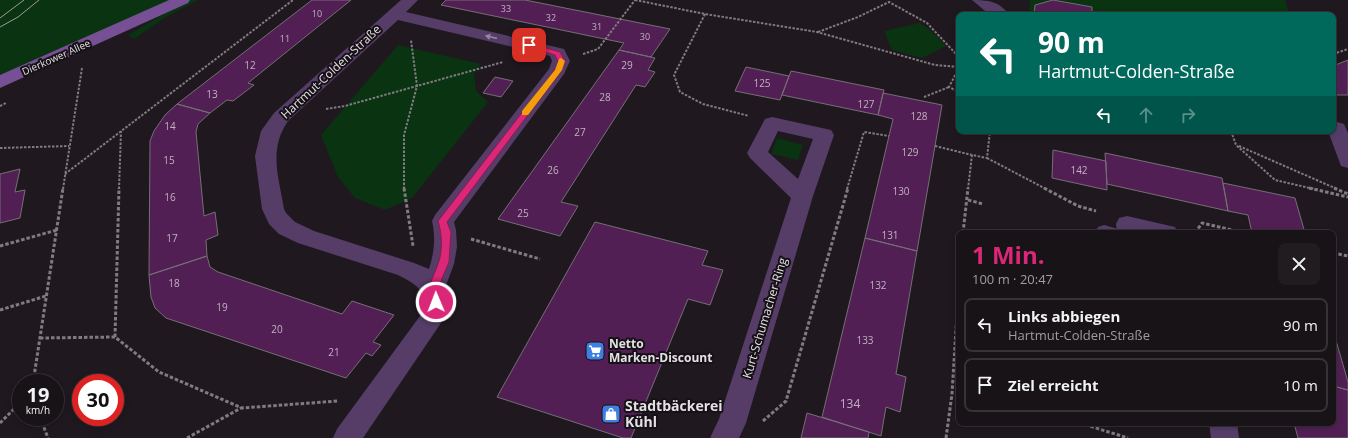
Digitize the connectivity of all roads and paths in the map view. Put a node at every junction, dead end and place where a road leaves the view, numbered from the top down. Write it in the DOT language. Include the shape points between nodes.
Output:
graph roads {
  1 [pos="174,0"];
  2 [pos="182,0"];
  3 [pos="293,0"];
  4 [pos="635,0"];
  5 [pos="980,0"];
  6 [pos="1011,0"];
  7 [pos="890,1"];
  8 [pos="401,10"];
  9 [pos="997,12"];
  10 [pos="1008,12"];
  11 [pos="706,14"];
  12 [pos="112,32"];
  13 [pos="817,32"];
  14 [pos="544,49"];
  15 [pos="598,49"];
  16 [pos="1348,49"];
  17 [pos="1336,53"];
  18 [pos="956,54"];
  19 [pos="82,68"];
  20 [pos="956,68"];
  21 [pos="956,74"];
  22 [pos="0,82"];
  23 [pos="417,86"];
  24 [pos="949,87"];
  25 [pos="956,90"];
  26 [pos="924,97"];
  27 [pos="294,105"];
  28 [pos="772,123"];
  29 [pos="1339,128"];
  30 [pos="121,132"];
  31 [pos="990,134"];
  32 [pos="1232,134"];
  33 [pos="889,136"];
  34 [pos="1236,145"];
  35 [pos="70,146"];
  36 [pos="935,146"];
  37 [pos="0,148"];
  38 [pos="972,155"];
  39 [pos="987,158"];
  40 [pos="1348,161"];
  41 [pos="65,174"];
  42 [pos="1348,194"];
  43 [pos="802,196"];
  44 [pos="1348,197"];
  45 [pos="968,200"];
  46 [pos="983,204"];
  47 [pos="57,230"];
  48 [pos="963,230"];
  49 [pos="1118,230"];
  50 [pos="1197,230"];
  51 [pos="1232,230"];
  52 [pos="446,232"];
  53 [pos="0,246"];
  54 [pos="413,247"];
  55 [pos="1336,254"];
  56 [pos="1348,256"];
  57 [pos="540,259"];
  58 [pos="433,288"];
  59 [pos="46,296"];
  60 [pos="0,310"];
  61 [pos="956,329"];
  62 [pos="115,337"];
  63 [pos="40,338"];
  64 [pos="34,374"];
  65 [pos="339,401"];
  66 [pos="242,408"];
  67 [pos="12,411"];
  68 [pos="0,423"];
  69 [pos="43,426"];
  70 [pos="759,426"];
  71 [pos="1090,426"];
  72 [pos="1223,426"];
  73 [pos="48,438"];
  74 [pos="188,438"];
  75 [pos="347,438"];
  76 [pos="724,438"];
  77 [pos="946,438"];
  78 [pos="1128,438"];
  79 [pos="1225,438"];
  1 -- 12 [label="main road, Dierkower Allee"];
  2 -- 12 [label="main road, Dierkower Allee"];
  3 -- 30 [label="path"];
  4 -- 11 [label="path"];
  4 -- 15 [label="path"];
  5 -- 9 [label="street"];
  6 -- 10 [label="street"];
  7 -- 13 [label="path" via="858,17"];
  7 -- 18 [label="path" via="927,23"];
  14 -- 8 [label="street, one-way"];
  8 -- 23 [label="path" via="412,42"];
  8 -- 27 [label="street, Hartmut-Colden-Straße"];
  11 -- 13 [label="path"];
  11 -- 28 [label="path" via="674,76 680,92 703,104"];
  12 -- 22 [label="main road, Dierkower Allee"];
  13 -- 20 [label="path" via="934,65"];
  14 -- 23 [label="path"];
  14 -- 52 [label="street" via="558,53 561,61 558,70 443,221"];
  16 -- 17 [label="path"];
  19 -- 35 [label="path"];
  21 -- 24 [label="path"];
  23 -- 27 [label="path" via="326,109"];
  23 -- 54 [label="path" via="404,135 404,190"];
  24 -- 25 [label="path"];
  24 -- 26 [label="path"];
  27 -- 58 [label="street, Hartmut-Colden-Straße" via="271,131 265,156 273,209 277,218 287,228 306,237 422,276"];
  28 -- 43 [label="street" via="757,153"];
  28 -- 43 [label="street, Kurt-Schumacher-Ring" via="824,135"];
  29 -- 40 [label="street"];
  30 -- 41 [label="path"];
  30 -- 62 [label="path"];
  31 -- 39 [label="path"];
  32 -- 34 [label="path"];
  33 -- 70 [label="path" via="864,132 786,401"];
  34 -- 42 [label="path"];
  34 -- 44 [label="path" via="1275,180"];
  35 -- 37 [label="path"];
  35 -- 41 [label="path"];
  36 -- 38 [label="path"];
  38 -- 39 [label="path"];
  38 -- 45 [label="path"];
  39 -- 49 [label="path" via="1078,206 1113,215"];
  41 -- 47 [label="path"];
  43 -- 76 [label="street, Kurt-Schumacher-Ring" via="732,423"];
  45 -- 46 [label="path"];
  45 -- 48 [label="path"];
  47 -- 53 [label="path"];
  47 -- 59 [label="path"];
  50 -- 51 [label="path" via="1202,223"];
  52 -- 57 [label="path"];
  52 -- 58 [label="street" via="444,262"];
  55 -- 56 [label="path"];
  58 -- 75 [label="street" via="436,302 431,320"];
  59 -- 60 [label="path"];
  59 -- 63 [label="path"];
  61 -- 77 [label="path"];
  62 -- 63 [label="path"];
  62 -- 66 [label="path" via="159,372"];
  63 -- 64 [label="path"];
  65 -- 66 [label="path"];
  66 -- 74 [label="path"];
  67 -- 68 [label="path"];
  69 -- 73 [label="path"];
  71 -- 78 [label="path"];
  72 -- 79 [label="street"];
}
